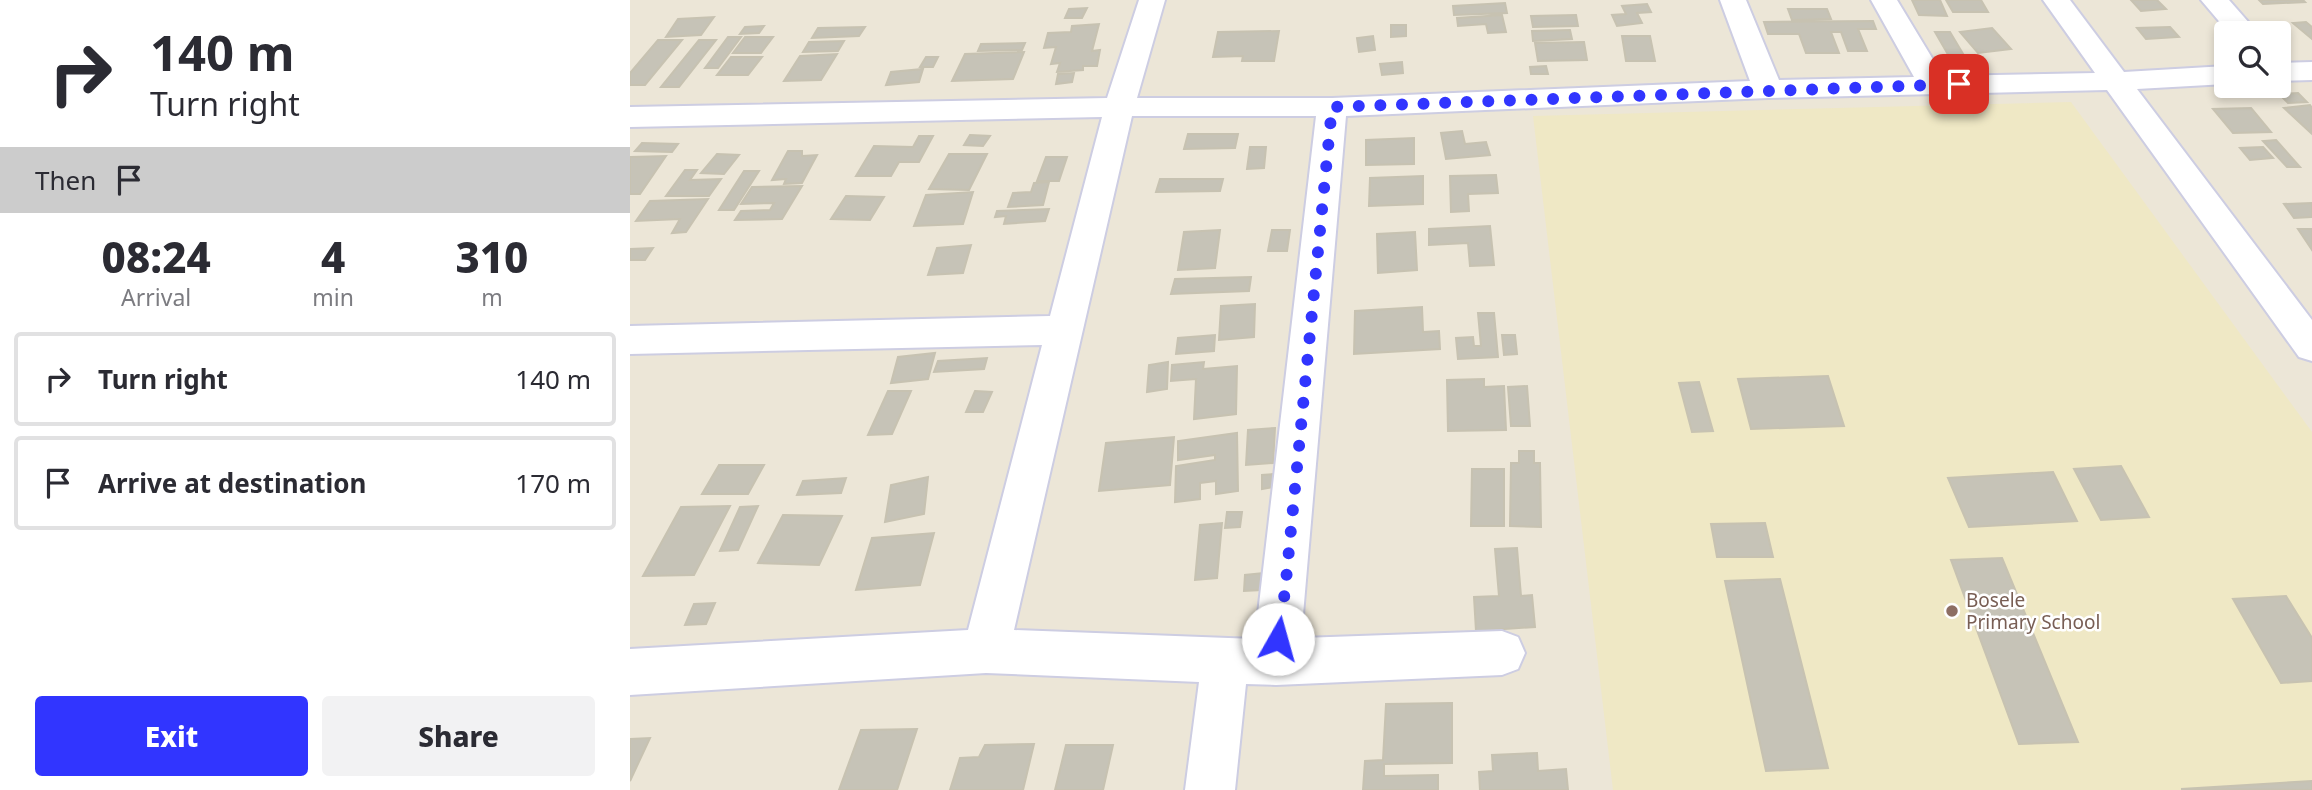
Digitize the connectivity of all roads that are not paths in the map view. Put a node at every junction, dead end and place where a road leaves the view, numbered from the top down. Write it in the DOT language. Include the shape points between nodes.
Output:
graph roads {
  1 [pos="1152,0"];
  2 [pos="1733,0"];
  3 [pos="1884,0"];
  4 [pos="2056,0"];
  5 [pos="2214,0"];
  6 [pos="2233,21"];
  7 [pos="2312,71"];
  8 [pos="2291,72"];
  9 [pos="2214,76"];
  10 [pos="2116,81"];
  11 [pos="1933,84"];
  12 [pos="1768,89"];
  13 [pos="1119,107"];
  14 [pos="1332,107"];
  15 [pos="630,117"];
  16 [pos="2312,292"];
  17 [pos="2274,294"];
  18 [pos="1065,330"];
  19 [pos="630,340"];
  20 [pos="2312,347"];
  21 [pos="986,651"];
  22 [pos="1502,653"];
  23 [pos="1225,660"];
  24 [pos="1276,662"];
  25 [pos="630,672"];
  26 [pos="1210,790"];
  1 -- 13 [label="street"];
  2 -- 12 [label="street"];
  3 -- 11 [label="street"];
  4 -- 10 [label="street"];
  5 -- 6 [label="street"];
  7 -- 8 [label="street"];
  9 -- 10 [label="street"];
  10 -- 11 [label="street"];
  10 -- 17 [label="street"];
  11 -- 12 [label="street"];
  12 -- 14 [label="street"];
  13 -- 14 [label="street"];
  13 -- 15 [label="street"];
  13 -- 18 [label="street"];
  14 -- 24 [label="street"];
  16 -- 17 [label="street"];
  17 -- 20 [label="street"];
  18 -- 19 [label="street"];
  18 -- 21 [label="street"];
  21 -- 23 [label="street"];
  21 -- 25 [label="street"];
  22 -- 24 [label="street"];
  23 -- 24 [label="street"];
  23 -- 26 [label="street"];
}
